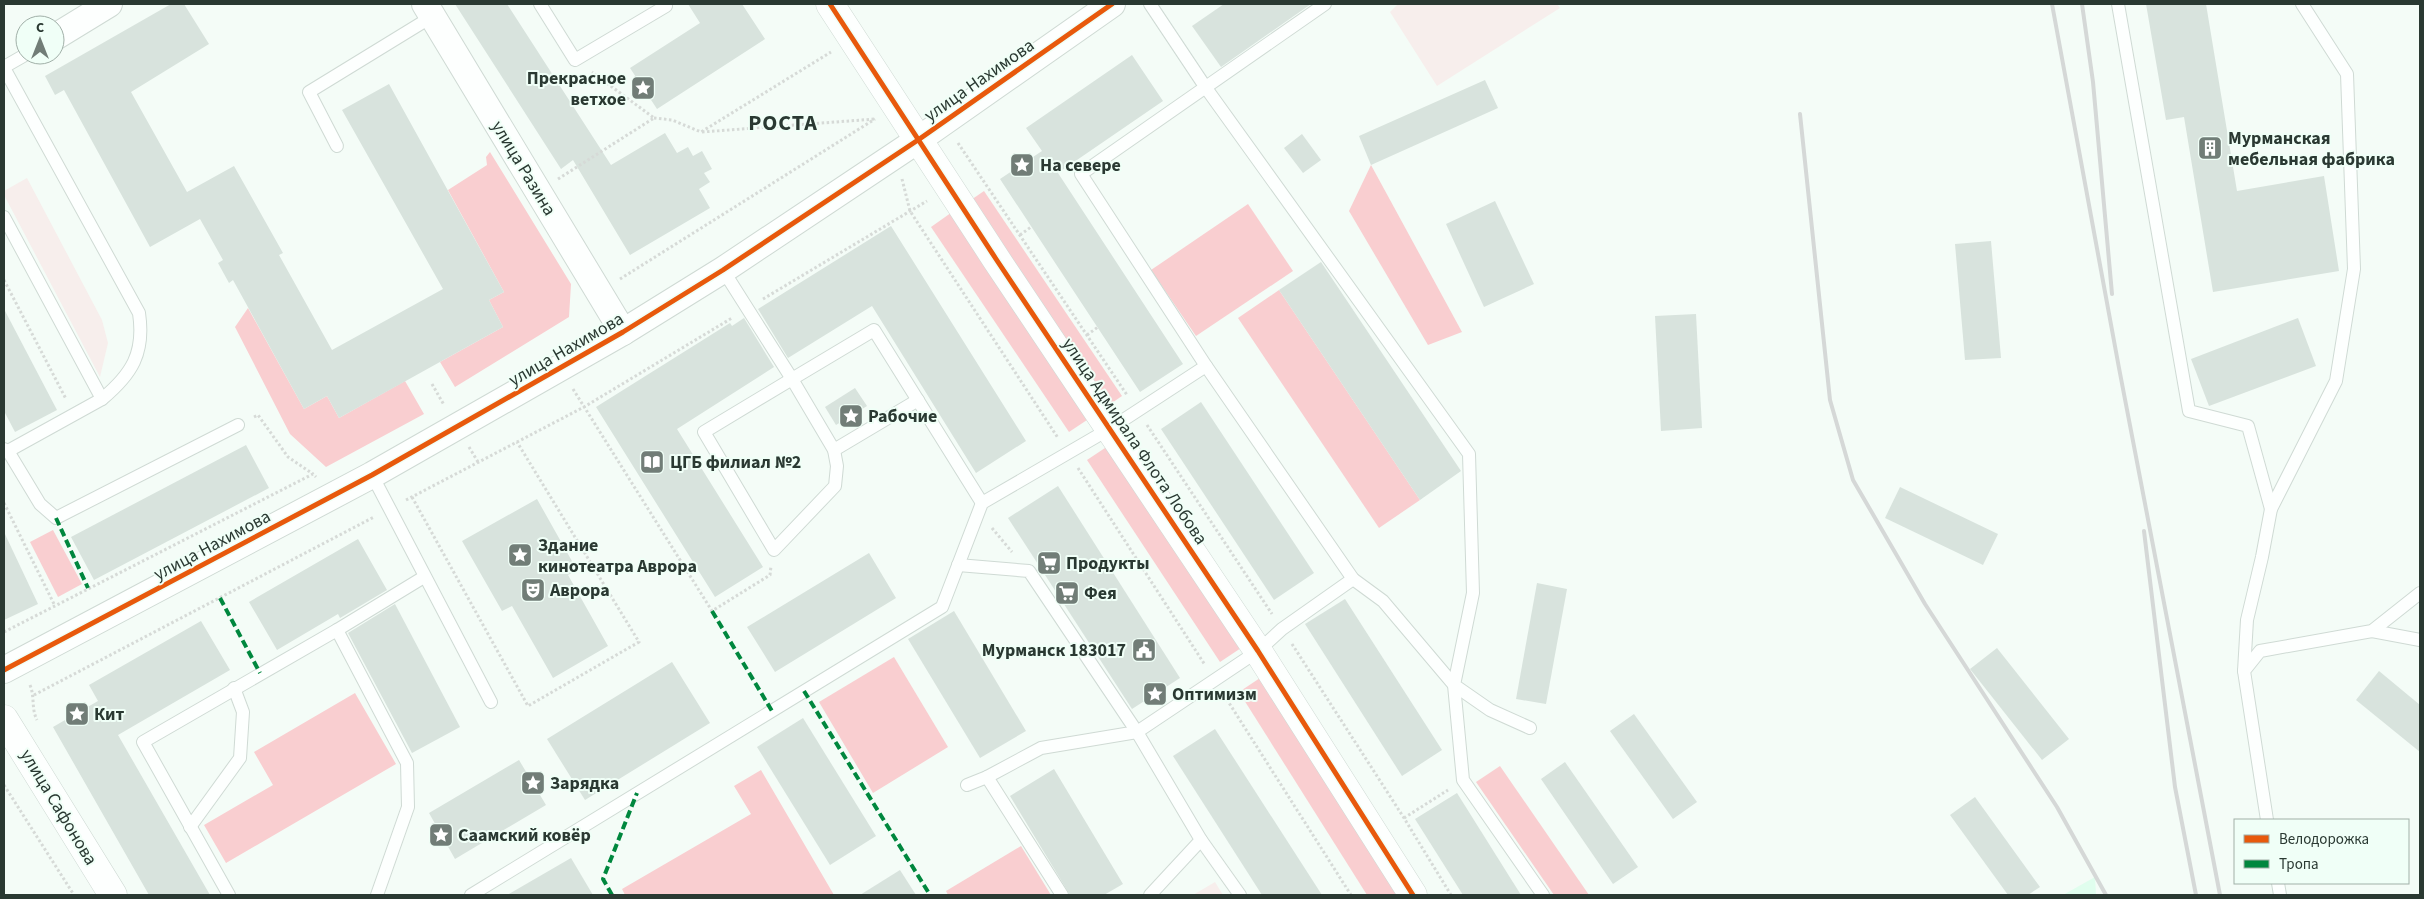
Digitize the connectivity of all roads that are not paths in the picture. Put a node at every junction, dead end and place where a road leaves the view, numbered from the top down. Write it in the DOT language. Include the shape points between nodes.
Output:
graph roads {
  1 [pos="109,4"];
  2 [pos="540,4"];
  3 [pos="665,4"];
  4 [pos="830,4"];
  5 [pos="1112,4"];
  6 [pos="1150,4"];
  7 [pos="1325,4"];
  8 [pos="2118,4"];
  9 [pos="2302,4"];
  10 [pos="429,10"];
  11 [pos="65,31"];
  12 [pos="15,61"];
  13 [pos="4,68"];
  14 [pos="1206,88"];
  15 [pos="337,146"];
  16 [pos="907,147"];
  17 [pos="4,217"];
  18 [pos="723,270"];
  19 [pos="624,332"];
  20 [pos="1206,366"];
  21 [pos="792,379"];
  22 [pos="102,399"];
  23 [pos="918,400"];
  24 [pos="238,425"];
  25 [pos="1111,428"];
  26 [pos="6,450"];
  27 [pos="834,450"];
  28 [pos="372,475"];
  29 [pos="980,507"];
  30 [pos="2271,509"];
  31 [pos="958,565"];
  32 [pos="424,577"];
  33 [pos="1353,580"];
  34 [pos="2420,593"];
  35 [pos="337,630"];
  36 [pos="2372,631"];
  37 [pos="2420,640"];
  38 [pos="1258,651"];
  39 [pos="11,666"];
  40 [pos="2244,670"];
  41 [pos="1454,685"];
  42 [pos="234,688"];
  43 [pos="491,702"];
  44 [pos="4,719"];
  45 [pos="1530,728"];
  46 [pos="1137,732"];
  47 [pos="987,777"];
  48 [pos="967,785"];
  49 [pos="2267,819"];
  50 [pos="190,827"];
  51 [pos="1201,840"];
  52 [pos="490,884"];
  53 [pos="113,895"];
  54 [pos="229,895"];
  55 [pos="376,895"];
  56 [pos="471,895"];
  57 [pos="497,895"];
  58 [pos="1062,895"];
  59 [pos="1150,895"];
  60 [pos="1240,895"];
  61 [pos="1414,895"];
  62 [pos="1543,895"];
  1 -- 11 [label="street"];
  2 -- 3 [label="lane" via="575,60"];
  4 -- 16 [label="street, улица Адмирала Флота Лобова" via="885,112"];
  5 -- 16 [label="street, улица Нахимова"];
  6 -- 14 [label="lane"];
  7 -- 14 [label="lane"];
  8 -- 30 [label="lane" via="2189,411 2248,426"];
  9 -- 30 [label="lane" via="2347,74 2354,269 2336,381"];
  10 -- 15 [label="lane" via="309,92"];
  10 -- 19 [label="street, улица Разина"];
  12 -- 13 [label="lane"];
  13 -- 22 [label="lane" via="139,313 142,335 138,354 130,370"];
  14 -- 20 [label="lane" via="1081,174"];
  14 -- 41 [label="lane" via="1469,454 1473,593"];
  16 -- 18 [label="street, улица Нахимова"];
  16 -- 25 [label="street, улица Адмирала Флота Лобова" via="950,187"];
  17 -- 22 [label="lane"];
  18 -- 19 [label="street, улица Нахимова"];
  18 -- 21 [label="lane"];
  19 -- 28 [label="street, улица Нахимова"];
  20 -- 25 [label="lane"];
  20 -- 33 [label="lane"];
  21 -- 23 [label="lane" via="874,330"];
  21 -- 27 [label="lane"];
  21 -- 27 [label="lane" via="704,432 774,550 835,486 837,466"];
  22 -- 26 [label="lane"];
  23 -- 27 [label="lane"];
  23 -- 29 [label="lane"];
  24 -- 26 [label="lane" via="56,518 40,504"];
  25 -- 29 [label="lane"];
  25 -- 38 [label="street, улица Адмирала Флота Лобова"];
  28 -- 32 [label="lane"];
  28 -- 39 [label="street, улица Нахимова"];
  29 -- 31 [label="lane"];
  30 -- 40 [label="lane" via="2247,620"];
  31 -- 46 [label="lane" via="1029,571"];
  31 -- 52 [label="lane" via="942,607"];
  32 -- 35 [label="lane"];
  32 -- 43 [label="lane"];
  33 -- 38 [label="lane" via="1282,629"];
  33 -- 41 [label="lane" via="1383,601"];
  34 -- 36 [label="lane"];
  35 -- 42 [label="lane"];
  35 -- 55 [label="lane" via="407,763 408,808"];
  36 -- 37 [label="lane"];
  36 -- 40 [label="lane" via="2260,651"];
  38 -- 46 [label="lane"];
  38 -- 61 [label="street, улица Адмирала Флота Лобова"];
  40 -- 49 [label="lane"];
  41 -- 45 [label="lane" via="1490,710"];
  41 -- 62 [label="lane" via="1463,780"];
  42 -- 50 [label="lane" via="243,712 240,758"];
  42 -- 50 [label="lane" via="143,742"];
  44 -- 53 [label="street, улица Сафонова"];
  46 -- 47 [label="lane" via="1041,748"];
  46 -- 51 [label="lane"];
  47 -- 48 [label="lane"];
  47 -- 58 [label="lane"];
  50 -- 54 [label="lane"];
  51 -- 59 [label="lane"];
  51 -- 60 [label="lane"];
  52 -- 56 [label="lane"];
  52 -- 57 [label="lane"];
}
